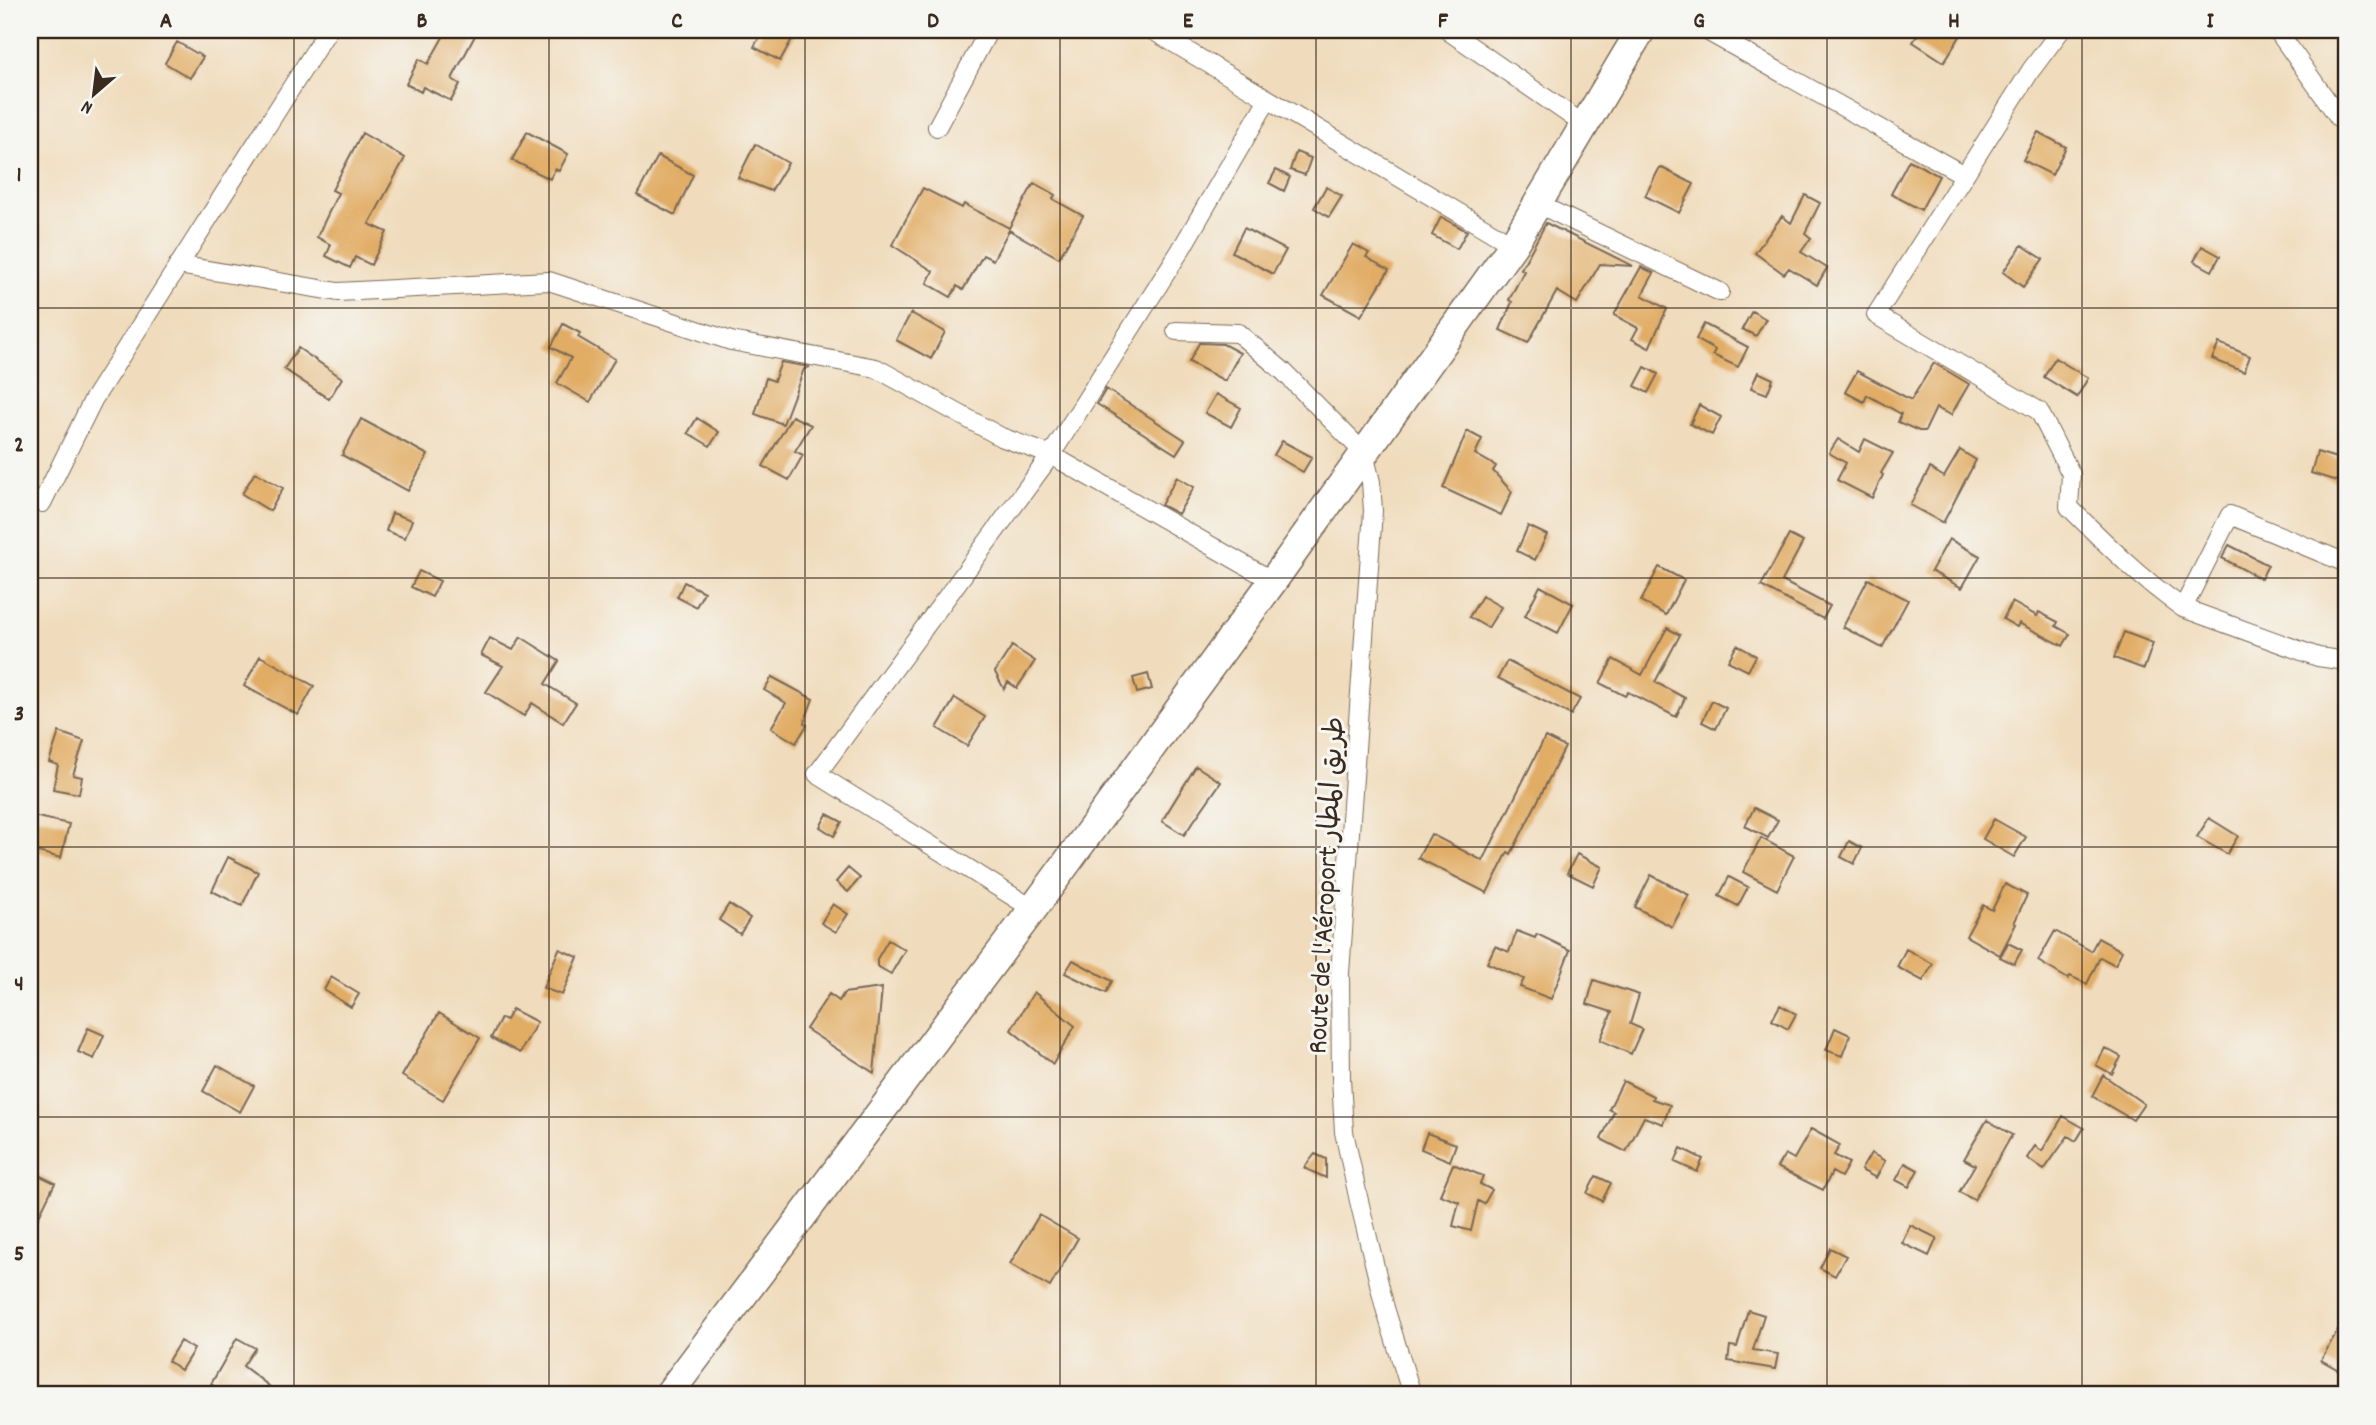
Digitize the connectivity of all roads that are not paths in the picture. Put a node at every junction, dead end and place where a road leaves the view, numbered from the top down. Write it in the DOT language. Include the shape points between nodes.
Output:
graph roads {
  1 [pos="328,30"];
  2 [pos="989,30"];
  3 [pos="1152,30"];
  4 [pos="1447,30"];
  5 [pos="1641,30"];
  6 [pos="1705,30"];
  7 [pos="2061,30"];
  8 [pos="2277,30"];
  9 [pos="1268,99"];
  10 [pos="2346,121"];
  11 [pos="1586,126"];
  12 [pos="937,127"];
  13 [pos="1964,175"];
  14 [pos="1538,204"];
  15 [pos="1513,245"];
  16 [pos="178,265"];
  17 [pos="1720,292"];
  18 [pos="1176,331"];
  19 [pos="1364,453"];
  20 [pos="1051,455"];
  21 [pos="42,503"];
  22 [pos="2346,563"];
  23 [pos="1273,581"];
  24 [pos="2183,608"];
  25 [pos="2346,661"];
  26 [pos="1032,909"];
  27 [pos="668,1395"];
  28 [pos="1412,1395"];
  1 -- 16 [label="street"];
  2 -- 12 [label="street"];
  3 -- 9 [label="street"];
  4 -- 11 [label="street"];
  5 -- 11 [label="main road"];
  6 -- 13 [label="street"];
  7 -- 13 [label="street"];
  8 -- 10 [label="street" via="2340,119"];
  9 -- 15 [label="street"];
  9 -- 20 [label="street" via="1180,251"];
  11 -- 14 [label="main road"];
  13 -- 24 [label="street" via="1876,315 2039,411 2071,474 2069,508 2128,566"];
  14 -- 15 [label="main road"];
  14 -- 17 [label="street"];
  15 -- 19 [label="main road"];
  16 -- 20 [label="street" via="338,292 549,281 731,341 876,368 1001,437"];
  16 -- 21 [label="street" via="93,400"];
  18 -- 19 [label="street" via="1238,333"];
  19 -- 23 [label="main road"];
  19 -- 28 [label="street, Route de l'Aéroport طريق المطار" via="1373,511 1340,973 1341,1078 1344,1132 1359,1200"];
  20 -- 23 [label="street"];
  20 -- 26 [label="street" via="817,774"];
  22 -- 24 [label="street" via="2230,514"];
  23 -- 26 [label="main road"];
  24 -- 25 [label="street" via="2318,657"];
  26 -- 27 [label="main road"];
}
